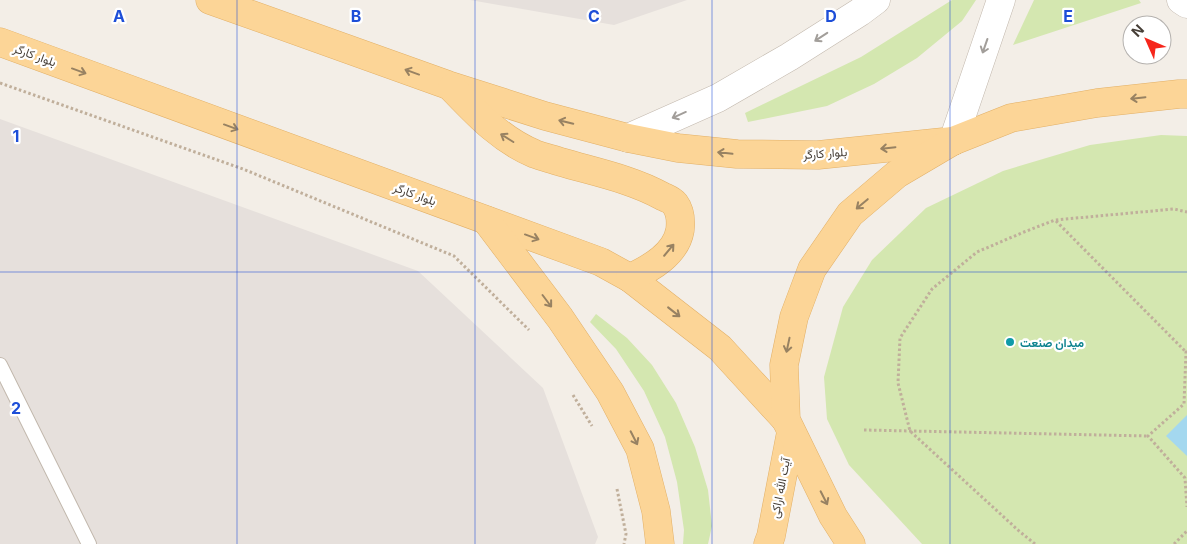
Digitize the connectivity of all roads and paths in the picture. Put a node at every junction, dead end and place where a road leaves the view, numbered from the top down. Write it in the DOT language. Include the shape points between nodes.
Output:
graph roads {
  1 [pos="210,0"];
  2 [pos="876,0"];
  3 [pos="1001,0"];
  4 [pos="1181,0"];
  5 [pos="1187,4"];
  6 [pos="0,42"];
  7 [pos="0,83"];
  8 [pos="448,85"];
  9 [pos="1187,94"];
  10 [pos="628,138"];
  11 [pos="953,141"];
  12 [pos="1187,212"];
  13 [pos="486,220"];
  14 [pos="1055,220"];
  15 [pos="630,278"];
  16 [pos="529,330"];
  17 [pos="1186,352"];
  18 [pos="2,372"];
  19 [pos="572,393"];
  20 [pos="788,426"];
  21 [pos="864,430"];
  22 [pos="910,431"];
  23 [pos="596,434"];
  24 [pos="1148,436"];
  25 [pos="617,487"];
  26 [pos="1187,508"];
  27 [pos="1187,531"];
  28 [pos="89,544"];
  29 [pos="624,544"];
  30 [pos="660,544"];
  31 [pos="768,544"];
  32 [pos="851,544"];
  33 [pos="1035,544"];
  34 [pos="1174,544"];
  8 -- 1 [label="main road, بلوار کارگر, one-way"];
  2 -- 10 [label="street, one-way" via="789,57 718,98"];
  3 -- 11 [label="street, one-way"];
  4 -- 5 [label="street"];
  6 -- 13 [label="main road, بلوار کارگر, one-way"];
  7 -- 16 [label="path" via="243,169 454,256"];
  10 -- 8 [label="main road, بلوار کارگر, one-way"];
  15 -- 8 [label="main road, one-way" via="661,260 679,238 681,223 673,202 634,183 535,154 505,138 486,123"];
  9 -- 11 [label="main road, one-way" via="1097,103 1011,118"];
  11 -- 10 [label="main road, بلوار کارگر, one-way" via="818,155 746,154 678,148"];
  11 -- 20 [label="main road, one-way" via="897,174 850,214 812,269 794,316 784,365"];
  12 -- 14 [label="path" via="1174,209"];
  13 -- 15 [label="main road, بلوار کارگر, one-way" via="601,262"];
  13 -- 30 [label="main road, one-way" via="560,318 610,392 640,449 656,511"];
  14 -- 17 [label="path"];
  14 -- 22 [label="path" via="978,252 932,289 900,338 898,383"];
  15 -- 20 [label="main road, بلوار کارگر, one-way" via="720,348"];
  17 -- 24 [label="path" via="1184,404"];
  18 -- 28 [label="lane"];
  19 -- 23 [label="path"];
  20 -- 31 [label="main road, آیت الله اراکی"];
  20 -- 32 [label="main road, one-way" via="833,516"];
  21 -- 22 [label="path"];
  22 -- 24 [label="path"];
  22 -- 33 [label="path"];
  24 -- 26 [label="path" via="1185,478"];
  25 -- 29 [label="path" via="626,534"];
  27 -- 34 [label="path"];
}
